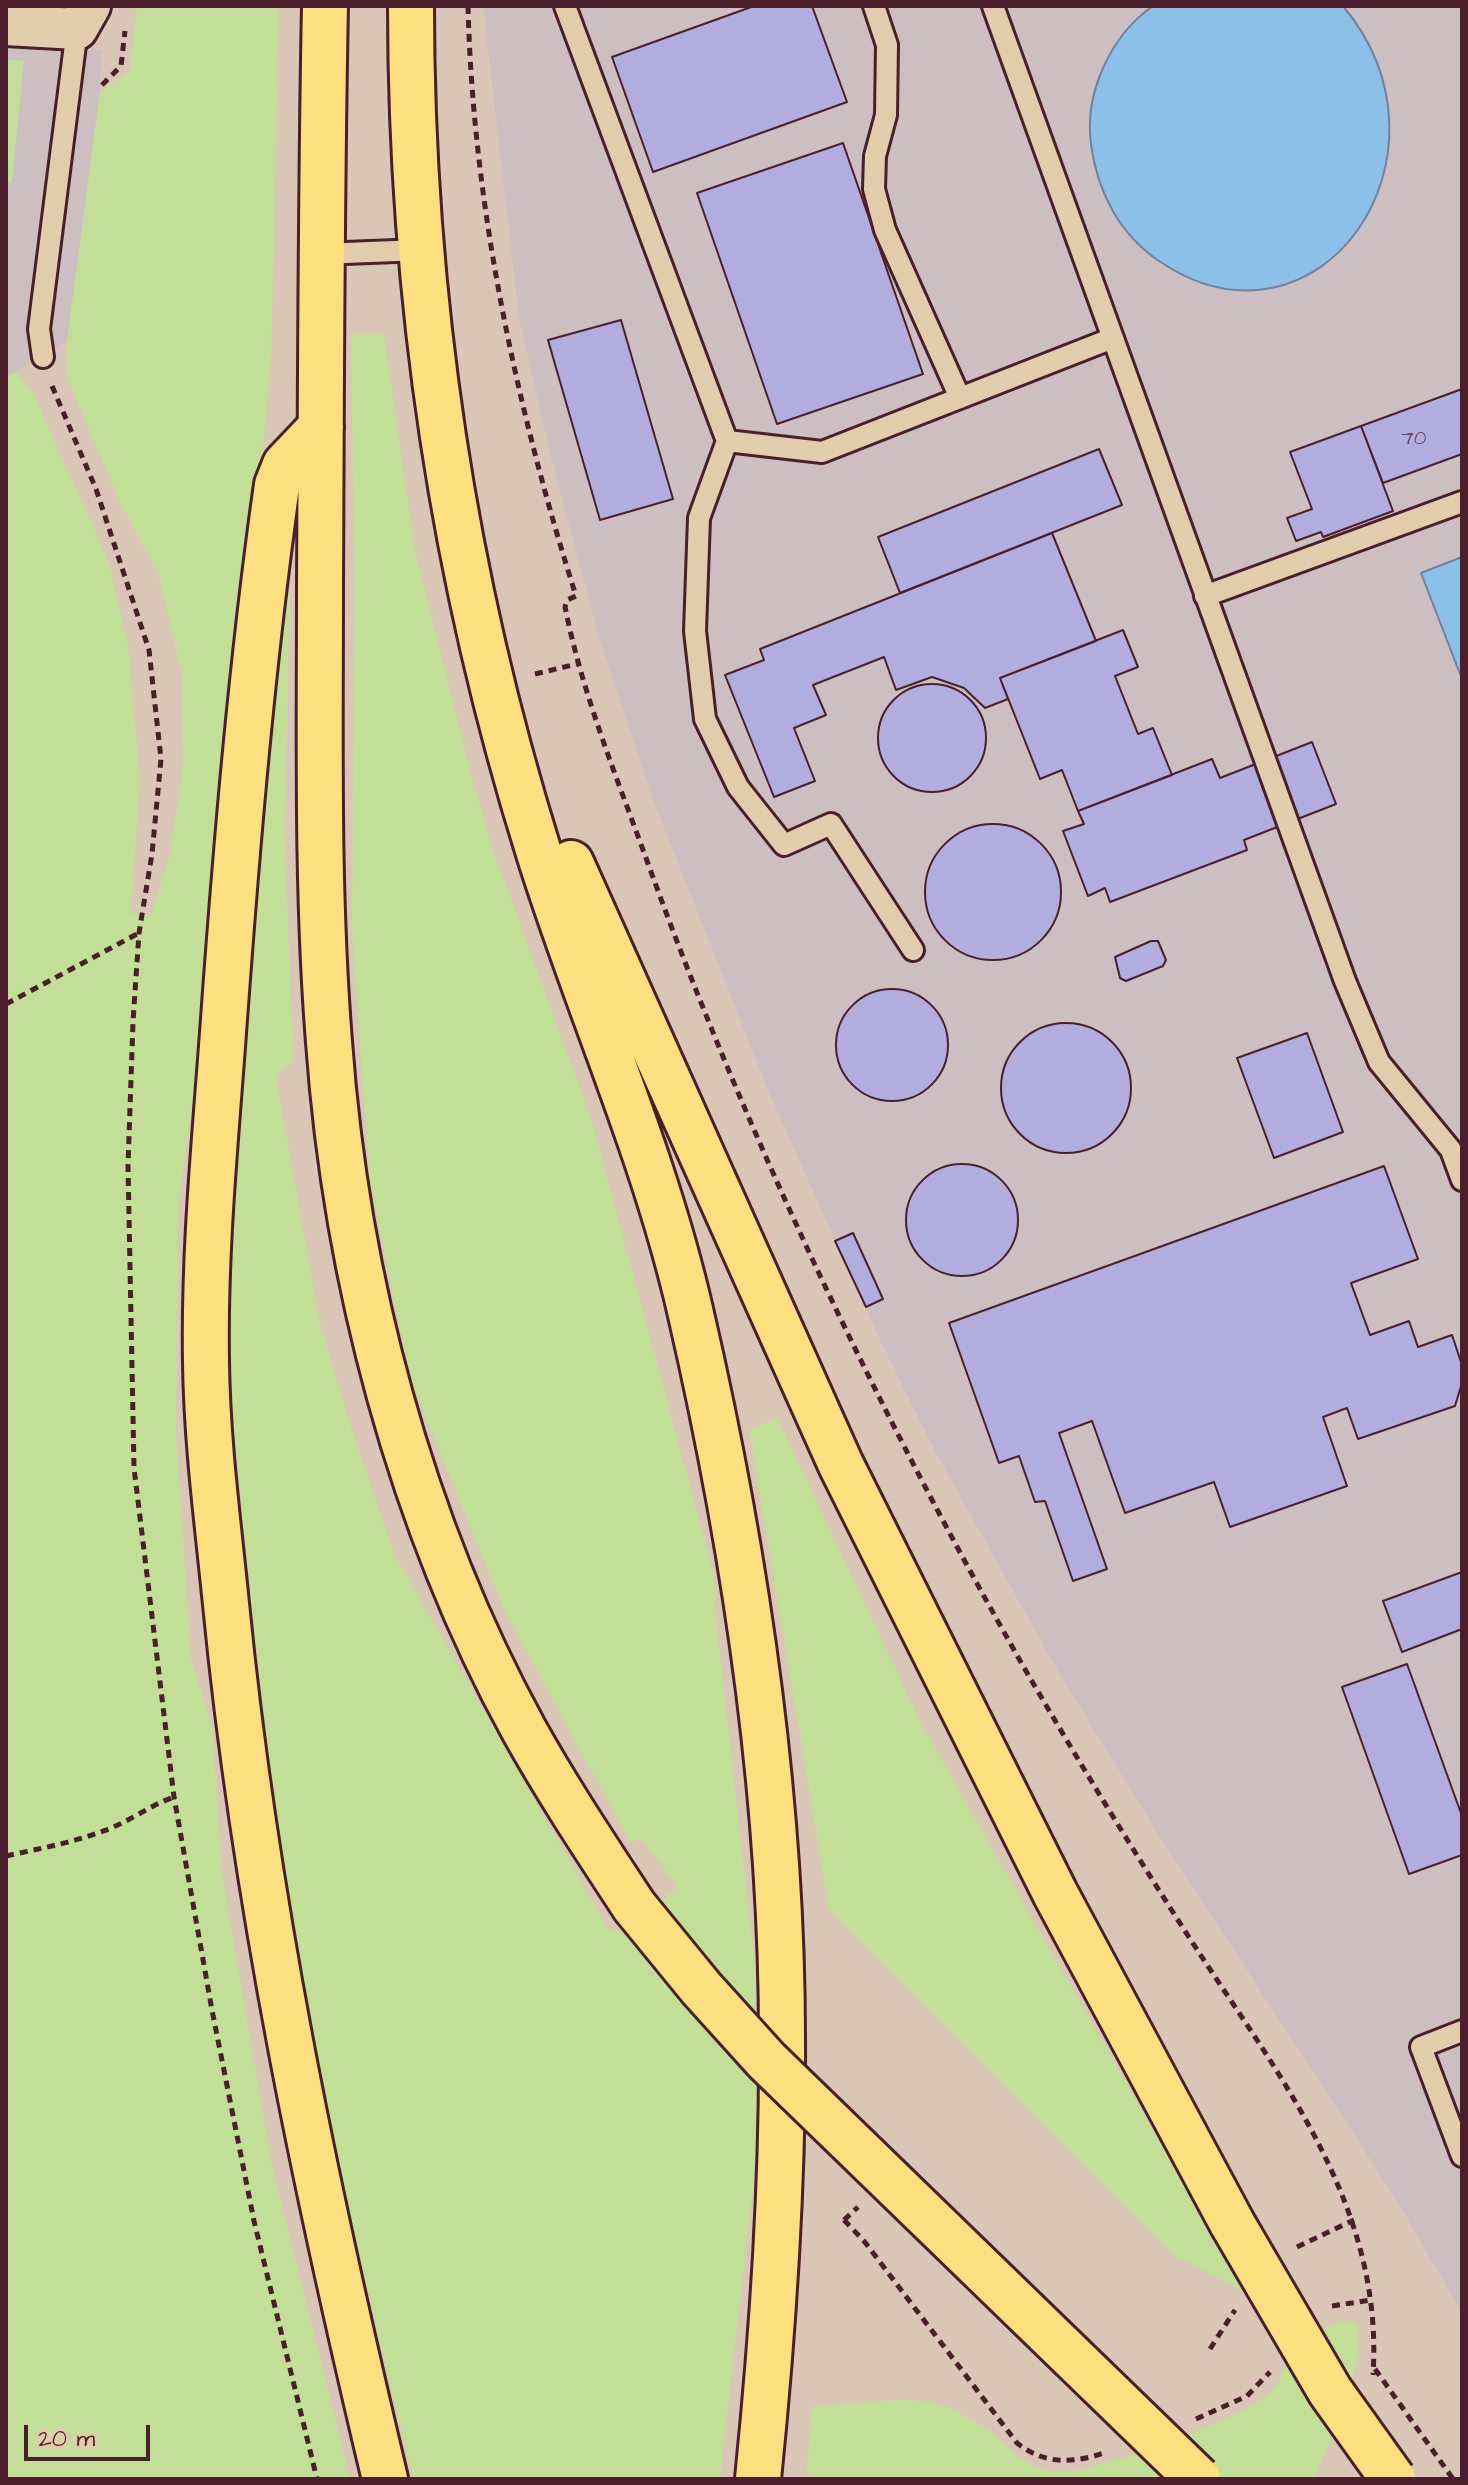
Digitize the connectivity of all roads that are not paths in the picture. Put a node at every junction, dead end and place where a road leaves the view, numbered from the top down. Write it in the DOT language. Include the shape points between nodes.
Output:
graph roads {
  1 [pos="325,6"];
  2 [pos="411,6"];
  3 [pos="565,6"];
  4 [pos="874,6"];
  5 [pos="993,6"];
  6 [pos="83,18"];
  7 [pos="6,25"];
  8 [pos="421,250"];
  9 [pos="320,254"];
  10 [pos="1113,338"];
  11 [pos="43,357"];
  12 [pos="960,398"];
  13 [pos="321,427"];
  14 [pos="727,441"];
  15 [pos="1462,502"];
  16 [pos="457,524"];
  17 [pos="1205,596"];
  18 [pos="913,950"];
  19 [pos="1456,1148"];
  20 [pos="1462,1180"];
  21 [pos="1462,2031"];
  22 [pos="1462,2156"];
  23 [pos="385,2479"];
  24 [pos="758,2479"];
  25 [pos="1198,2479"];
  26 [pos="1393,2479"];
  1 -- 9 [label="highway"];
  2 -- 8 [label="highway"];
  3 -- 14 [label="lane"];
  4 -- 12 [label="lane" via="887,45 886,115 875,156 874,189 885,230"];
  5 -- 10 [label="lane"];
  6 -- 7 [label="street"];
  6 -- 11 [label="lane" via="39,329"];
  8 -- 9 [label="lane"];
  8 -- 16 [label="highway" via="430,350"];
  9 -- 13 [label="highway"];
  10 -- 12 [label="lane"];
  10 -- 17 [label="lane"];
  12 -- 14 [label="lane" via="822,452"];
  13 -- 23 [label="highway" via="285,465 277,485 255,658 211,1198 206,1364 233,1673 262,1895 303,2114"];
  13 -- 25 [label="highway, bridge" via="320,908 338,1125 374,1333 435,1535 476,1633 545,1767 634,1906 701,1988 766,2060"];
  14 -- 18 [label="lane" via="699,518 695,631 705,719 738,787 784,845 831,824"];
  15 -- 17 [label="lane"];
  16 -- 24 [label="highway" via="498,709 541,860 665,1217 708,1393 744,1584 764,1732 782,2031 773,2330"];
  16 -- 26 [label="highway, bridge" via="527,754 582,889 841,1465 1055,1893 1232,2223 1330,2391"];
  17 -- 19 [label="lane" via="1379,1062"];
  19 -- 20 [label="lane"];
  21 -- 22 [label="lane" via="1421,2047"];
}
